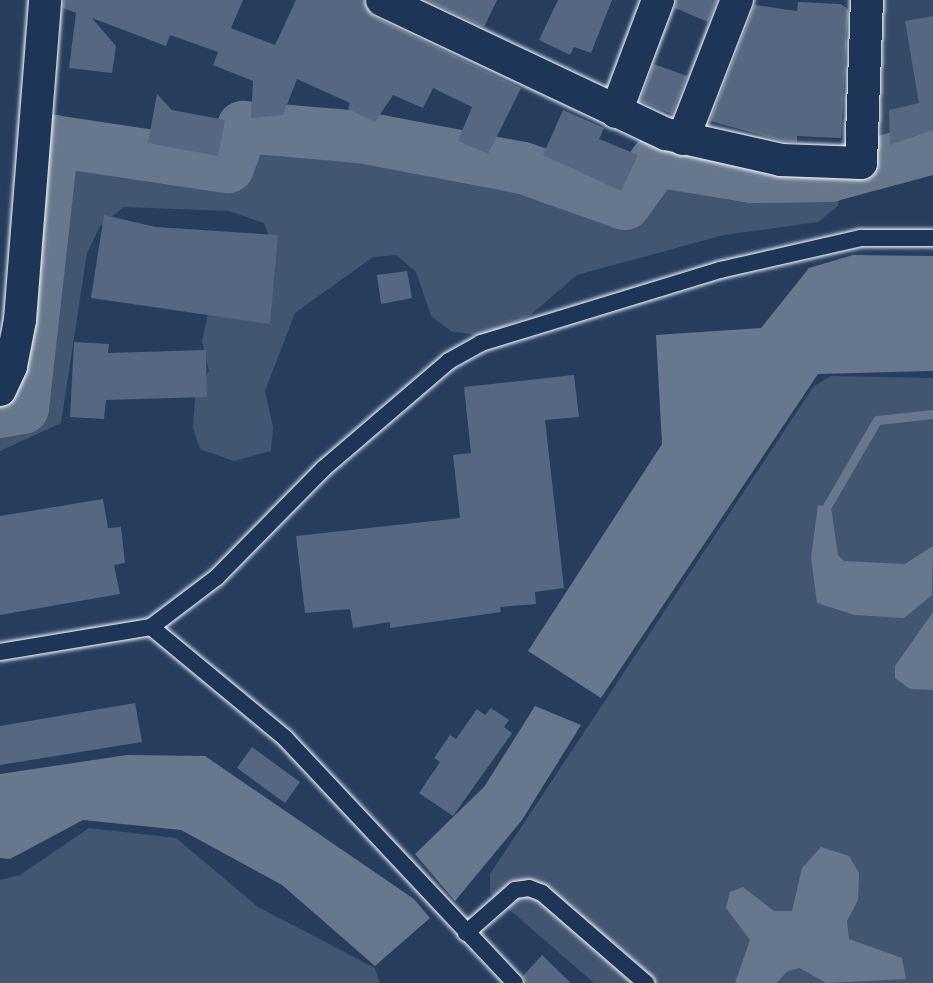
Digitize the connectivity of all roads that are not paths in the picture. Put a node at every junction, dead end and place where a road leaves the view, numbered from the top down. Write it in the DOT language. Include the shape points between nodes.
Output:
graph roads {
  1 [pos="45,0"];
  2 [pos="382,0"];
  3 [pos="658,0"];
  4 [pos="737,0"];
  5 [pos="867,0"];
  6 [pos="616,112"];
  7 [pos="683,139"];
  8 [pos="933,238"];
  9 [pos="0,390"];
  10 [pos="151,627"];
  11 [pos="0,652"];
  12 [pos="466,933"];
  13 [pos="515,983"];
  14 [pos="646,983"];
  1 -- 9 [label="street" via="20,320"];
  2 -- 6 [label="street"];
  3 -- 6 [label="street"];
  4 -- 7 [label="street"];
  5 -- 7 [label="street" via="861,163 781,160"];
  6 -- 7 [label="street"];
  8 -- 10 [label="lane" via="861,238 720,270 481,343 449,361 323,469 217,577"];
  10 -- 11 [label="lane"];
  10 -- 12 [label="lane" via="285,738"];
  12 -- 13 [label="lane"];
  12 -- 14 [label="lane" via="515,890 529,888 542,893"];
}
